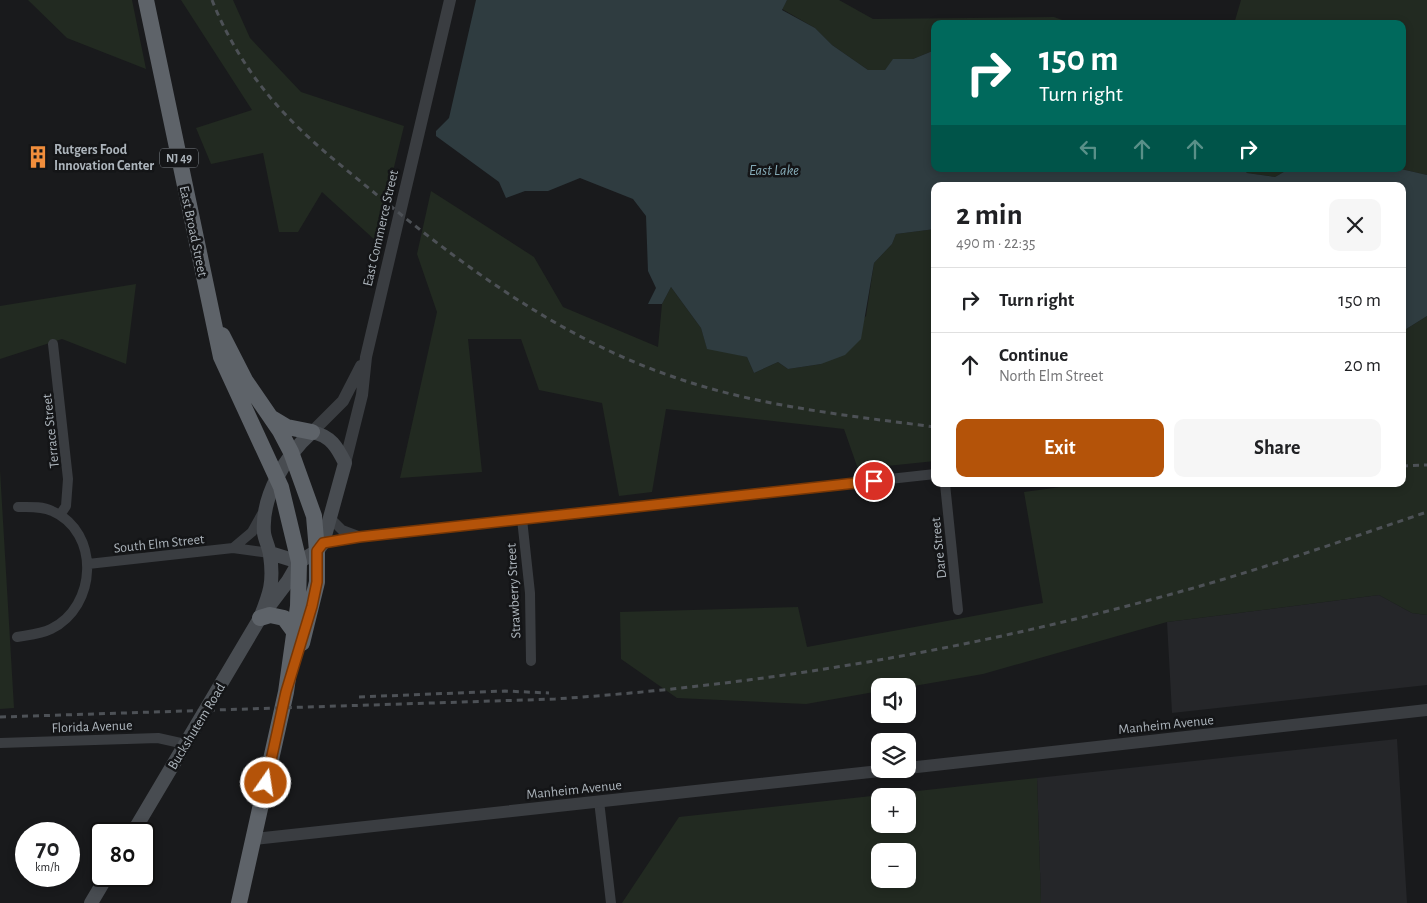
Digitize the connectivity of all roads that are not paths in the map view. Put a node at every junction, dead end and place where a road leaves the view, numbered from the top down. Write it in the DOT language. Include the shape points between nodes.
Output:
graph roads {
  1 [pos="146,0"];
  2 [pos="450,0"];
  3 [pos="212,315"];
  4 [pos="53,344"];
  5 [pos="366,357"];
  6 [pos="265,410"];
  7 [pos="246,412"];
  8 [pos="312,432"];
  9 [pos="291,452"];
  10 [pos="345,463"];
  11 [pos="931,474"];
  12 [pos="277,478"];
  13 [pos="945,487"];
  14 [pos="269,497"];
  15 [pos="18,507"];
  16 [pos="60,515"];
  17 [pos="331,519"];
  18 [pos="522,519"];
  19 [pos="359,537"];
  20 [pos="320,547"];
  21 [pos="233,548"];
  22 [pos="270,553"];
  23 [pos="298,562"];
  24 [pos="88,564"];
  25 [pos="958,610"];
  26 [pos="260,618"];
  27 [pos="295,633"];
  28 [pos="17,637"];
  29 [pos="531,662"];
  30 [pos="286,692"];
  31 [pos="1427,710"];
  32 [pos="0,743"];
  33 [pos="185,744"];
  34 [pos="916,767"];
  35 [pos="871,772"];
  36 [pos="600,801"];
  37 [pos="139,822"];
  38 [pos="254,839"];
  39 [pos="100,887"];
  40 [pos="91,903"];
  41 [pos="239,903"];
  42 [pos="611,903"];
  1 -- 3 [label="highway, East Broad Street / NJ 49"];
  2 -- 5 [label="street, East Commerce Street"];
  3 -- 6 [label="highway, East Broad Street / NJ 49" via="245,380"];
  3 -- 7 [label="highway, East Broad Street / NJ 49" via="221,357"];
  4 -- 16 [label="street, Terrace Street" via="68,484 66,506"];
  5 -- 8 [label="street" via="343,401"];
  5 -- 10 [label="street, East Commerce Street" via="362,395"];
  6 -- 7 [label="highway"];
  6 -- 8 [label="highway" via="287,427"];
  6 -- 9 [label="highway, East Broad Street / NJ 49"];
  7 -- 12 [label="highway, East Broad Street / NJ 49"];
  8 -- 9 [label="main road"];
  8 -- 10 [label="main road" via="332,441"];
  9 -- 12 [label="main road"];
  9 -- 20 [label="highway, East Broad Street / NJ 49" via="314,516"];
  10 -- 17 [label="main road"];
  11 -- 18 [label="street"];
  12 -- 14 [label="main road"];
  12 -- 23 [label="highway, East Broad Street / NJ 49" via="286,502"];
  13 -- 25 [label="street, Dare Street"];
  14 -- 21 [label="street" via="256,526"];
  14 -- 22 [label="main road" via="264,526"];
  15 -- 16 [label="street" via="40,508"];
  16 -- 24 [label="street" via="77,534"];
  17 -- 19 [label="street" via="342,530"];
  17 -- 20 [label="main road"];
  18 -- 19 [label="street"];
  18 -- 29 [label="street, Strawberry Street" via="530,593"];
  19 -- 20 [label="street"];
  20 -- 23 [label="main road"];
  20 -- 30 [label="highway, NJ 49" via="312,606"];
  21 -- 22 [label="street, South Elm Street"];
  21 -- 24 [label="street, South Elm Street"];
  22 -- 23 [label="main road"];
  22 -- 26 [label="main road" via="272,583"];
  23 -- 26 [label="main road"];
  23 -- 27 [label="highway, NJ 49"];
  24 -- 28 [label="street" via="88,579 73,611 52,629"];
  26 -- 27 [label="highway" via="270,615 284,618"];
  26 -- 33 [label="main road, Buckshutem Road"];
  27 -- 30 [label="highway, NJ 49"];
  30 -- 38 [label="highway, NJ 49"];
  31 -- 34 [label="street, Manheim Avenue"];
  32 -- 33 [label="street, Florida Avenue" via="158,738"];
  33 -- 37 [label="main road, Buckshutem Road"];
  35 -- 36 [label="street, Manheim Avenue"];
  36 -- 38 [label="street, Manheim Avenue"];
  36 -- 42 [label="street"];
  38 -- 41 [label="highway, NJ 49"];
  39 -- 40 [label="main road"];
}
